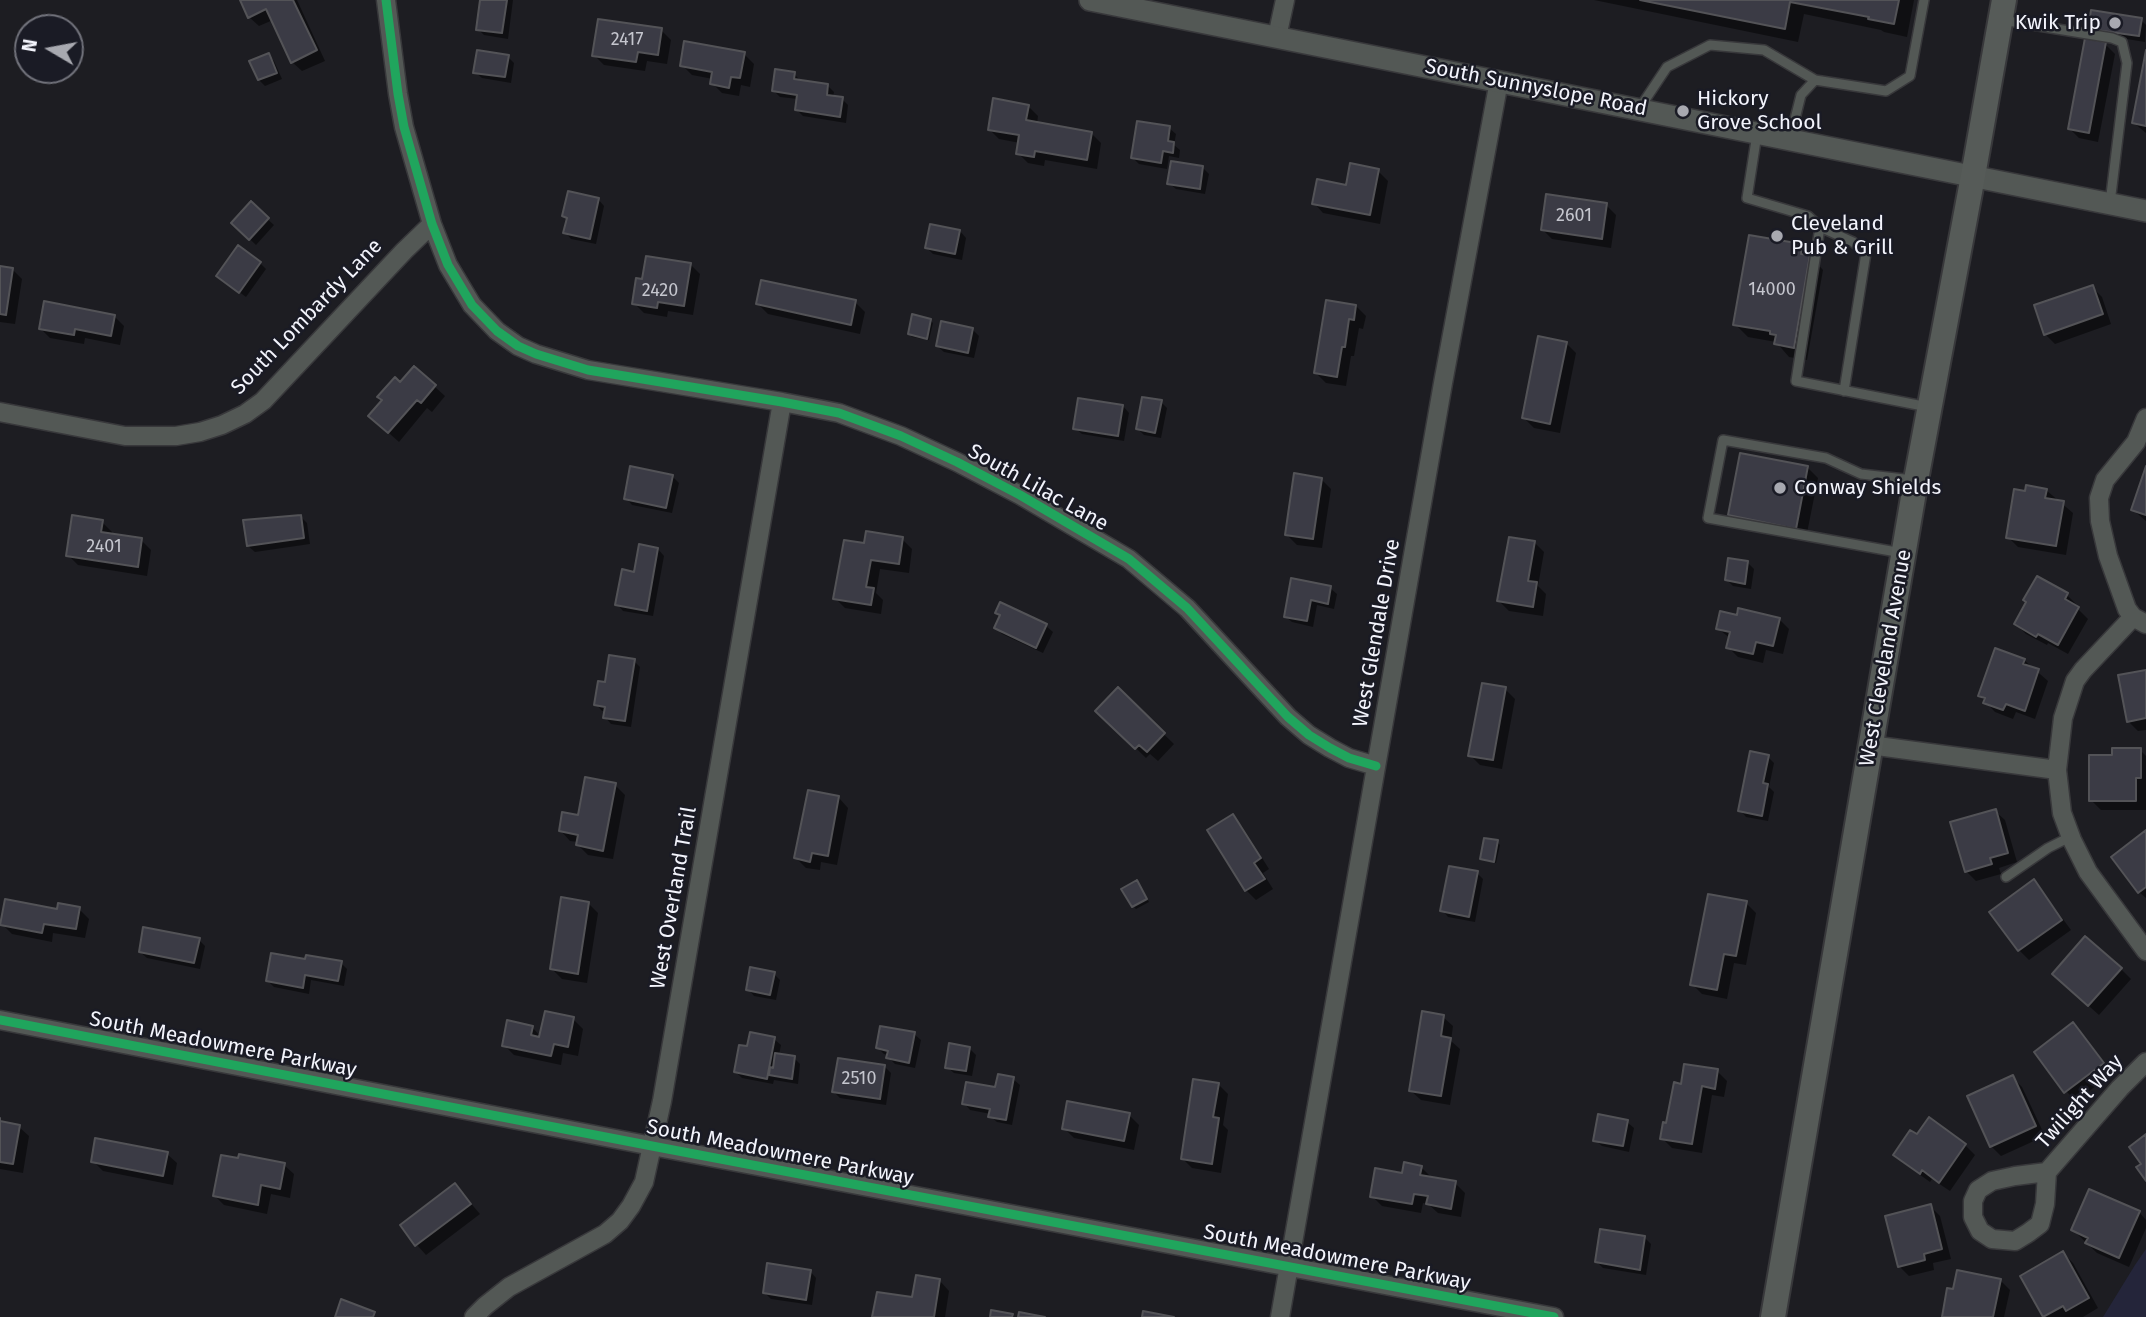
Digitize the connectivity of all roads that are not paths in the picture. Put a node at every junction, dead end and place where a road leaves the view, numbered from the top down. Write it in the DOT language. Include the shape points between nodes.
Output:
graph roads {
  1 [pos="386,0"];
  2 [pos="1090,0"];
  3 [pos="1285,0"];
  4 [pos="1924,0"];
  5 [pos="2002,10"];
  6 [pos="1278,37"];
  7 [pos="1815,79"];
  8 [pos="1499,81"];
  9 [pos="1639,109"];
  10 [pos="1757,133"];
  11 [pos="1790,139"];
  12 [pos="1973,176"];
  13 [pos="2110,203"];
  14 [pos="2146,211"];
  15 [pos="432,224"];
  16 [pos="1820,227"];
  17 [pos="1844,391"];
  18 [pos="782,402"];
  19 [pos="1930,407"];
  20 [pos="0,412"];
  21 [pos="2146,418"];
  22 [pos="1916,480"];
  23 [pos="1904,554"];
  24 [pos="2139,620"];
  25 [pos="1870,745"];
  26 [pos="1376,766"];
  27 [pos="2057,770"];
  28 [pos="2070,837"];
  29 [pos="2006,877"];
  30 [pos="2146,951"];
  31 [pos="0,1020"];
  32 [pos="2146,1062"];
  33 [pos="652,1146"];
  34 [pos="2047,1172"];
  35 [pos="1289,1265"];
  36 [pos="474,1317"];
  37 [pos="1280,1317"];
  38 [pos="1554,1317"];
  39 [pos="1773,1317"];
  1 -- 15 [label="street, South Lilac Lane" via="400,105"];
  2 -- 6 [label="street, South Sunnyslope Road"];
  3 -- 6 [label="street"];
  4 -- 7 [label="lane" via="1910,76 1886,91"];
  5 -- 12 [label="main road, West Cleveland Avenue"];
  5 -- 13 [label="lane" via="2122,42 2127,63"];
  6 -- 8 [label="street, South Sunnyslope Road"];
  7 -- 9 [label="lane" via="1764,50 1710,45 1667,67"];
  7 -- 11 [label="lane" via="1801,95"];
  8 -- 9 [label="street, South Sunnyslope Road"];
  8 -- 26 [label="street, West Glendale Drive"];
  9 -- 10 [label="street, South Sunnyslope Road"];
  10 -- 11 [label="street, South Sunnyslope Road"];
  10 -- 16 [label="lane" via="1747,198 1808,216"];
  11 -- 12 [label="street, South Sunnyslope Road"];
  12 -- 13 [label="street, South Sunnyslope Road"];
  12 -- 19 [label="main road, West Cleveland Avenue"];
  13 -- 14 [label="street, South Sunnyslope Road"];
  15 -- 18 [label="street, South Lilac Lane" via="448,265 472,305 518,346 588,370"];
  15 -- 20 [label="street, South Lombardy Lane" via="263,401 222,425 176,436 125,436"];
  16 -- 17 [label="lane" via="1866,253"];
  16 -- 17 [label="lane" via="1796,381"];
  17 -- 19 [label="lane"];
  18 -- 26 [label="street, South Lilac Lane" via="839,414 901,436 1020,495 1129,559 1186,608 1309,735 1349,758"];
  18 -- 33 [label="street, West Overland Trail"];
  19 -- 22 [label="main road, West Cleveland Avenue"];
  21 -- 24 [label="street" via="2136,442 2105,480 2099,498 2099,521 2108,556 2127,609"];
  22 -- 23 [label="main road, West Cleveland Avenue"];
  22 -- 23 [label="lane" via="1861,474 1826,458 1723,440 1708,518"];
  23 -- 25 [label="main road, West Cleveland Avenue"];
  24 -- 27 [label="street" via="2075,681 2063,718"];
  25 -- 27 [label="street"];
  25 -- 39 [label="main road, West Cleveland Avenue"];
  26 -- 35 [label="street, West Glendale Drive"];
  27 -- 28 [label="street"];
  28 -- 29 [label="lane"];
  28 -- 30 [label="street" via="2088,872"];
  31 -- 33 [label="street, South Meadowmere Parkway"];
  32 -- 34 [label="street, Twilight Way"];
  33 -- 35 [label="street, South Meadowmere Parkway"];
  33 -- 36 [label="street, West Overland Trail" via="640,1192 620,1221 573,1254 509,1287"];
  34 -- 34 [label="street, Twilight Way" via="1992,1181 1978,1190 1973,1217 1980,1231 1992,1239 2015,1241 2040,1224"];
  35 -- 37 [label="street, West Glendale Drive"];
  35 -- 38 [label="street, South Meadowmere Parkway"];
}
